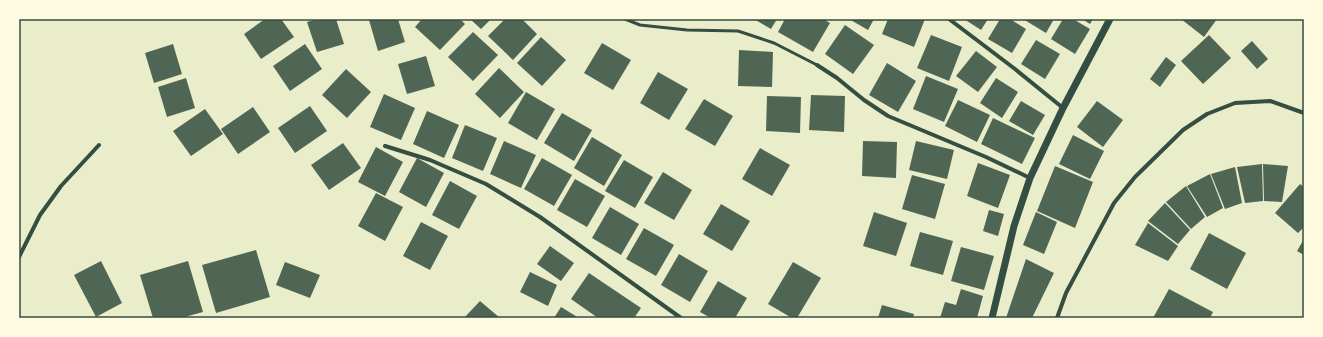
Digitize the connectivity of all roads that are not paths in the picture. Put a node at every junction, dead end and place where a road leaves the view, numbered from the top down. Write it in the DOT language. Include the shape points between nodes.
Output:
graph roads {
  1 [pos="625,19"];
  2 [pos="949,19"];
  3 [pos="1110,19"];
  4 [pos="817,65"];
  5 [pos="1063,108"];
  6 [pos="1304,113"];
  7 [pos="100,145"];
  8 [pos="385,146"];
  9 [pos="1030,178"];
  10 [pos="19,257"];
  11 [pos="681,318"];
  12 [pos="992,318"];
  13 [pos="1057,318"];
  1 -- 4 [label="lane" via="640,25 687,30 738,31 774,43"];
  2 -- 5 [label="street"];
  3 -- 5 [label="street"];
  4 -- 9 [label="street" via="888,116"];
  5 -- 9 [label="street"];
  6 -- 13 [label="street" via="1270,101 1235,103 1207,114 1183,130 1135,177 1114,203 1066,294"];
  7 -- 10 [label="street" via="61,186 40,215"];
  8 -- 11 [label="street" via="430,160 486,184 540,217"];
  9 -- 12 [label="street" via="1014,226"];
}
